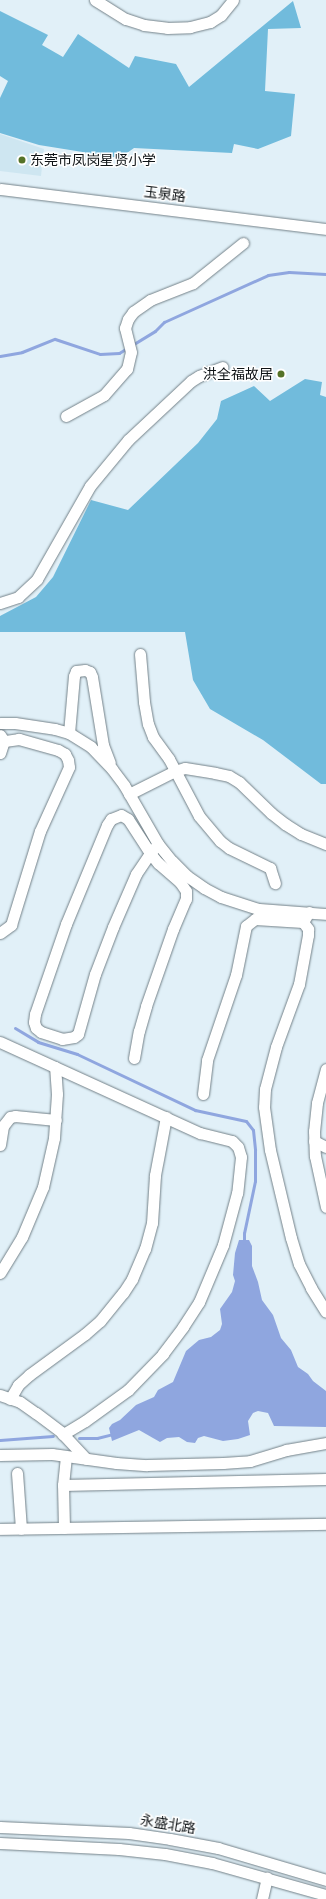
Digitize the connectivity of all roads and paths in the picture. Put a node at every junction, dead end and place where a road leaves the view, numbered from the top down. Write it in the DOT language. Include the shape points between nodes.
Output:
graph roads {
  1 [pos="95,0"];
  2 [pos="233,0"];
  3 [pos="0,189"];
  4 [pos="326,229"];
  5 [pos="243,243"];
  6 [pos="222,367"];
  7 [pos="66,416"];
  8 [pos="0,602"];
  9 [pos="140,654"];
  10 [pos="0,723"];
  11 [pos="69,733"];
  12 [pos="2,738"];
  13 [pos="0,753"];
  14 [pos="112,769"];
  15 [pos="175,771"];
  16 [pos="129,794"];
  17 [pos="158,844"];
  18 [pos="326,844"];
  19 [pos="150,853"];
  20 [pos="275,883"];
  21 [pos="310,912"];
  22 [pos="326,914"];
  23 [pos="303,922"];
  24 [pos="0,933"];
  25 [pos="0,1042"];
  26 [pos="134,1058"];
  27 [pos="56,1067"];
  28 [pos="326,1069"];
  29 [pos="203,1094"];
  30 [pos="166,1117"];
  31 [pos="56,1120"];
  32 [pos="314,1141"];
  33 [pos="0,1146"];
  34 [pos="326,1147"];
  35 [pos="326,1207"];
  36 [pos="0,1273"];
  37 [pos="326,1312"];
  38 [pos="5,1397"];
  39 [pos="63,1434"];
  40 [pos="326,1443"];
  41 [pos="0,1455"];
  42 [pos="66,1457"];
  43 [pos="86,1459"];
  44 [pos="17,1472"];
  45 [pos="326,1479"];
  46 [pos="63,1485"];
  47 [pos="326,1524"];
  48 [pos="64,1528"];
  49 [pos="0,1529"];
  50 [pos="21,1529"];
  51 [pos="0,1827"];
  52 [pos="0,1843"];
  53 [pos="267,1878"];
  54 [pos="326,1880"];
  55 [pos="326,1895"];
  56 [pos="262,1899"];
  1 -- 2 [label="street" via="126,19 144,25 167,28 190,27 210,22"];
  3 -- 4 [label="street, 玉泉路"];
  5 -- 7 [label="street" via="193,283 140,306 128,319 125,328 131,352 127,369 104,395"];
  6 -- 8 [label="street" via="191,381 128,440 90,486 38,579 18,597"];
  9 -- 15 [label="street" via="148,724 153,737"];
  10 -- 11 [label="street"];
  11 -- 14 [label="street" via="91,747"];
  11 -- 14 [label="street" via="74,676 76,671 85,670 90,672 92,678 103,745"];
  12 -- 13 [label="street"];
  12 -- 24 [label="street" via="19,739 58,750 65,754 68,767 40,831 10,925"];
  14 -- 16 [label="street"];
  15 -- 16 [label="street"];
  15 -- 18 [label="street" via="185,768 229,776 285,824"];
  15 -- 20 [label="street" via="209,830 229,848 270,868"];
  16 -- 17 [label="street"];
  17 -- 19 [label="street"];
  17 -- 21 [label="street" via="187,876 221,897 258,909"];
  19 -- 19 [label="street" via="136,874 104,949 78,1034 68,1039 41,1032 36,1028 35,1014 66,924 111,819 120,815 128,819"];
  19 -- 26 [label="street" via="180,882 186,891 186,899 146,1006"];
  21 -- 22 [label="street"];
  21 -- 23 [label="street"];
  23 -- 29 [label="street" via="255,920 246,926 236,975 207,1060"];
  23 -- 37 [label="street" via="308,929 308,935 301,976 276,1047 264,1107 270,1150 291,1238 299,1264"];
  25 -- 27 [label="street"];
  27 -- 30 [label="street"];
  27 -- 31 [label="street"];
  28 -- 32 [label="street" via="317,1103"];
  30 -- 38 [label="street" via="155,1175 152,1222 145,1249 132,1279 100,1321 29,1375"];
  30 -- 39 [label="street" via="200,1133 232,1141 238,1147 241,1168 223,1245 200,1302 163,1354 128,1390"];
  31 -- 33 [label="street" via="10,1117 3,1126"];
  31 -- 36 [label="street" via="51,1158 43,1187 22,1237"];
  32 -- 34 [label="street"];
  32 -- 35 [label="street" via="314,1156"];
  38 -- 39 [label="street" via="36,1412"];
  39 -- 43 [label="street"];
  40 -- 43 [label="street" via="235,1463 147,1465"];
  41 -- 42 [label="street" via="52,1454"];
  42 -- 43 [label="street"];
  42 -- 46 [label="street"];
  44 -- 50 [label="street"];
  45 -- 46 [label="street"];
  46 -- 48 [label="street"];
  47 -- 48 [label="street"];
  48 -- 50 [label="street"];
  49 -- 50 [label="street"];
  51 -- 54 [label="street, 永盛北路" via="129,1833 170,1839 218,1848"];
  52 -- 53 [label="street" via="96,1847 165,1854"];
  53 -- 55 [label="street"];
  53 -- 56 [label="street"];
}
